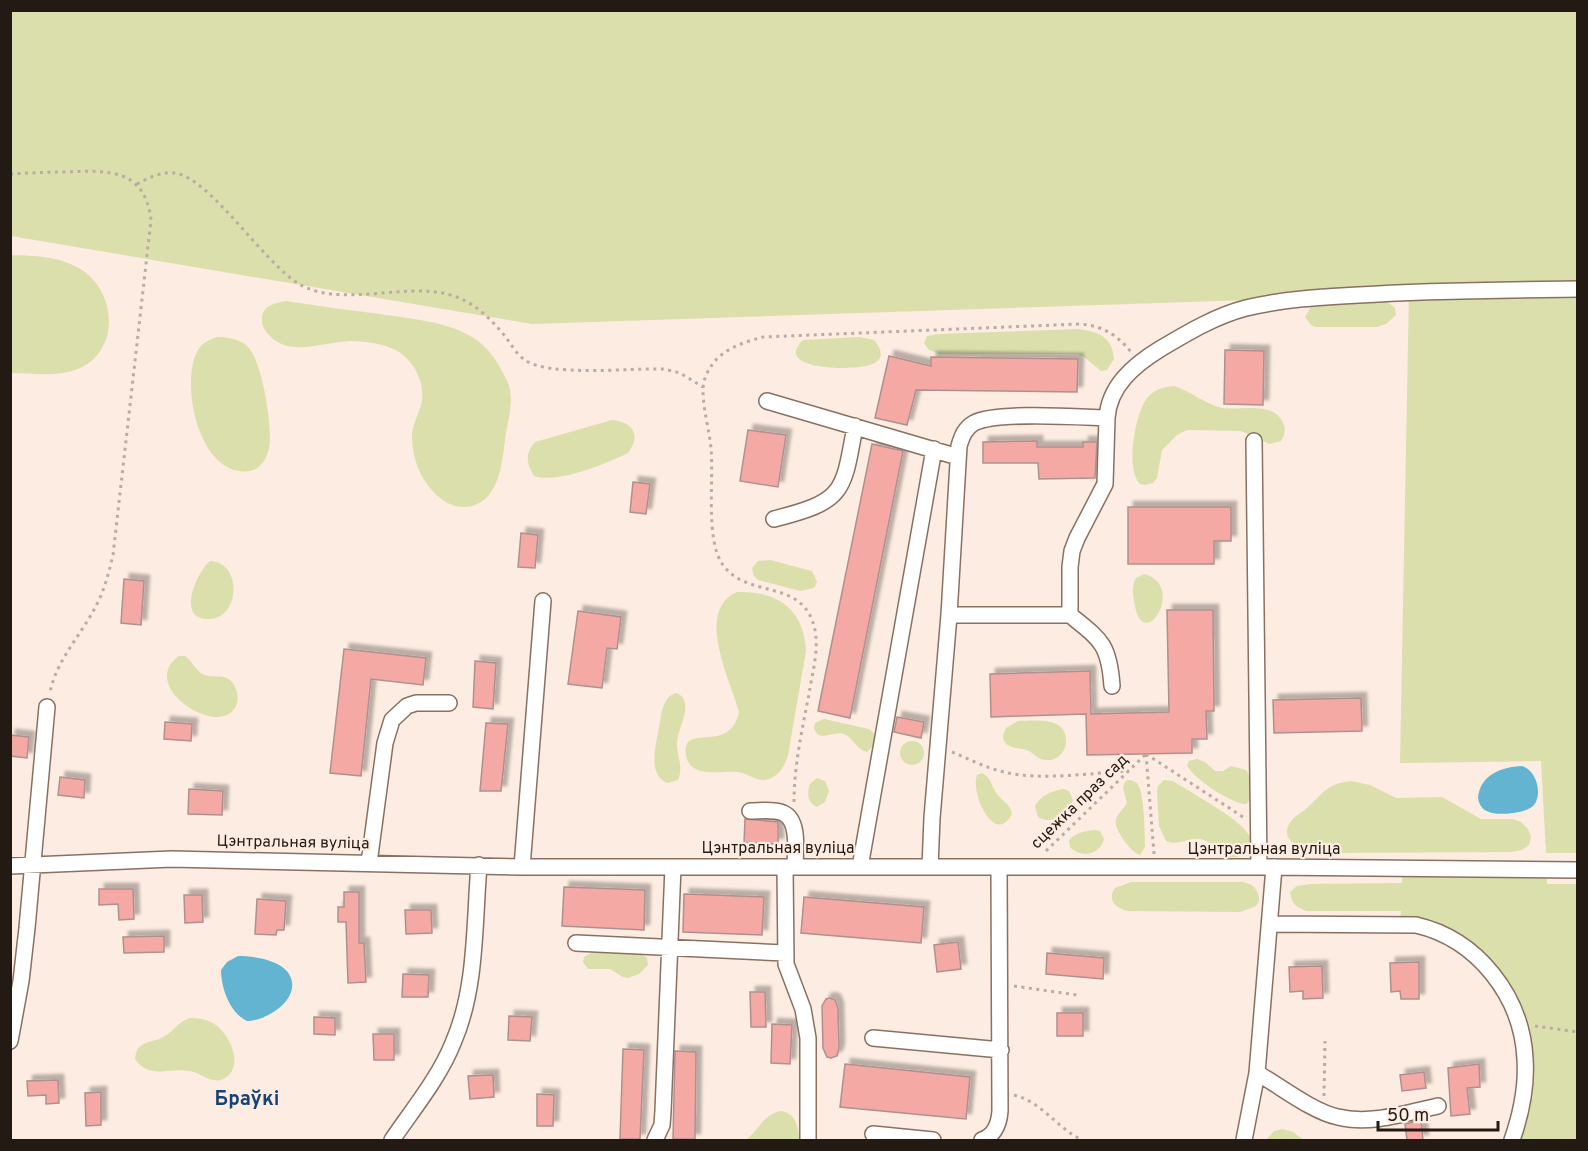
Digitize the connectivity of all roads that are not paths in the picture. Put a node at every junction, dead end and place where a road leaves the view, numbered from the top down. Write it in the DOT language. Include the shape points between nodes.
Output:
graph roads {
  1 [pos="1578,289"];
  2 [pos="767,401"];
  3 [pos="1107,418"];
  4 [pos="855,426"];
  5 [pos="1254,441"];
  6 [pos="934,450"];
  7 [pos="958,457"];
  8 [pos="774,519"];
  9 [pos="543,601"];
  10 [pos="949,615"];
  11 [pos="1070,615"];
  12 [pos="1112,686"];
  13 [pos="449,704"];
  14 [pos="47,707"];
  15 [pos="750,811"];
  16 [pos="369,863"];
  17 [pos="479,865"];
  18 [pos="10,866"];
  19 [pos="32,866"];
  20 [pos="522,867"];
  21 [pos="673,867"];
  22 [pos="790,867"];
  23 [pos="860,867"];
  24 [pos="930,867"];
  25 [pos="999,867"];
  26 [pos="1266,867"];
  27 [pos="1578,870"];
  28 [pos="1271,924"];
  29 [pos="576,943"];
  30 [pos="670,948"];
  31 [pos="785,953"];
  32 [pos="873,1038"];
  33 [pos="10,1041"];
  34 [pos="1001,1050"];
  35 [pos="1257,1072"];
  36 [pos="1438,1106"];
  37 [pos="873,1134"];
  38 [pos="392,1140"];
  39 [pos="655,1140"];
  40 [pos="808,1140"];
  41 [pos="933,1140"];
  42 [pos="982,1140"];
  43 [pos="1244,1140"];
  44 [pos="1512,1140"];
  1 -- 3 [label="street" via="1410,291 1308,298 1246,309 1191,331 1139,364 1114,391"];
  2 -- 4 [label="street"];
  3 -- 7 [label="street" via="987,418 968,427 962,435"];
  3 -- 11 [label="street" via="1105,484 1072,551"];
  4 -- 6 [label="street"];
  4 -- 8 [label="street" via="847,472 836,493 814,507"];
  5 -- 26 [label="street" via="1258,827"];
  6 -- 7 [label="street"];
  6 -- 23 [label="street"];
  7 -- 10 [label="street"];
  9 -- 20 [label="street"];
  10 -- 11 [label="street"];
  10 -- 24 [label="street"];
  11 -- 12 [label="street" via="1102,643"];
  13 -- 16 [label="street" via="416,703 392,720 385,743"];
  14 -- 19 [label="street"];
  15 -- 22 [label="street" via="778,812 790,819 794,828"];
  16 -- 17 [label="street, Цэнтральная вуліца"];
  16 -- 19 [label="street, Цэнтральная вуліца" via="172,859"];
  17 -- 20 [label="street, Цэнтральная вуліца"];
  17 -- 38 [label="street" via="470,980 461,1023 442,1065"];
  18 -- 19 [label="street, Цэнтральная вуліца"];
  19 -- 33 [label="street" via="22,970"];
  20 -- 21 [label="street, Цэнтральная вуліца"];
  21 -- 22 [label="street, Цэнтральная вуліца"];
  21 -- 30 [label="street"];
  22 -- 23 [label="street, Цэнтральная вуліца"];
  22 -- 31 [label="street"];
  23 -- 24 [label="street, Цэнтральная вуліца"];
  24 -- 25 [label="street, Цэнтральная вуліца"];
  25 -- 26 [label="street, Цэнтральная вуліца"];
  25 -- 34 [label="street"];
  26 -- 27 [label="street, Цэнтральная вуліца"];
  26 -- 28 [label="street"];
  28 -- 35 [label="street"];
  28 -- 44 [label="street" via="1400,924 1432,929 1461,944 1485,965 1504,991 1524,1049 1526,1076"];
  29 -- 30 [label="street"];
  30 -- 31 [label="street"];
  30 -- 39 [label="street" via="662,1125"];
  31 -- 40 [label="street" via="808,1038"];
  32 -- 34 [label="street"];
  34 -- 42 [label="street" via="999,1121 995,1131"];
  35 -- 36 [label="street" via="1335,1117 1362,1120"];
  35 -- 43 [label="street"];
  37 -- 41 [label="street"];
}
